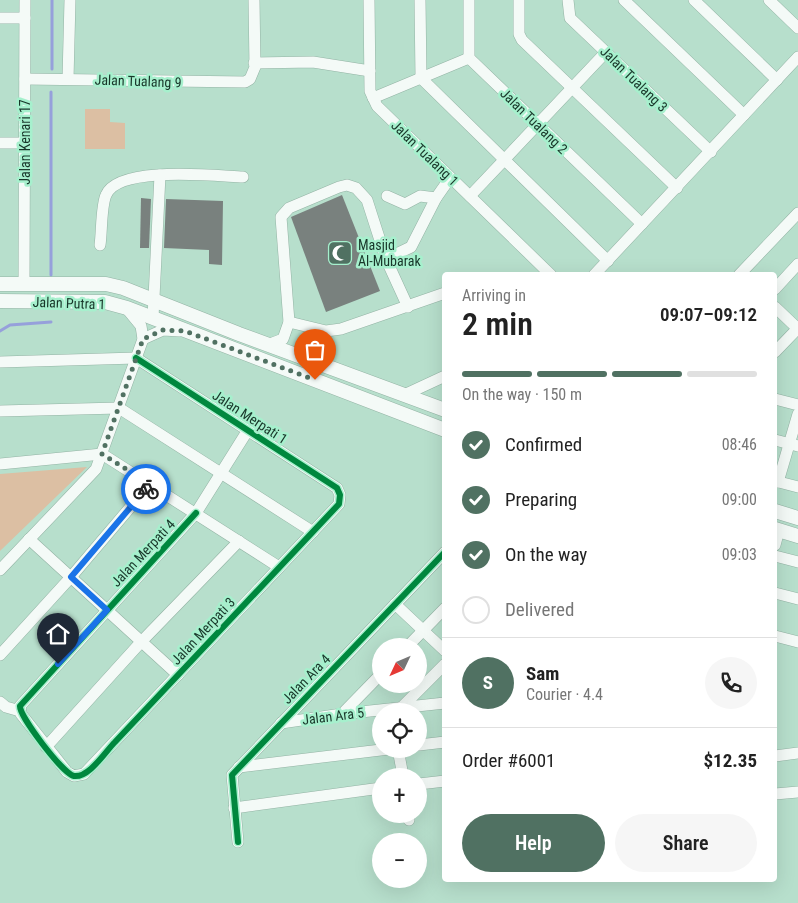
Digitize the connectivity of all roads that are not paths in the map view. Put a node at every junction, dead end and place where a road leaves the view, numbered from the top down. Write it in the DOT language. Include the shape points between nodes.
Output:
graph roads {
  1 [pos="25,0"];
  2 [pos="70,0"];
  3 [pos="254,0"];
  4 [pos="369,0"];
  5 [pos="420,0"];
  6 [pos="469,0"];
  7 [pos="519,0"];
  8 [pos="568,0"];
  9 [pos="624,0"];
  10 [pos="694,0"];
  11 [pos="769,0"];
  12 [pos="0,18"];
  13 [pos="25,18"];
  14 [pos="798,28"];
  15 [pos="606,52"];
  16 [pos="798,57"];
  17 [pos="469,58"];
  18 [pos="254,63"];
  19 [pos="370,71"];
  20 [pos="421,78"];
  21 [pos="25,79"];
  22 [pos="68,79"];
  23 [pos="777,80"];
  24 [pos="572,88"];
  25 [pos="373,98"];
  26 [pos="744,115"];
  27 [pos="538,124"];
  28 [pos="0,143"];
  29 [pos="24,143"];
  30 [pos="711,152"];
  31 [pos="504,159"];
  32 [pos="160,175"];
  33 [pos="243,177"];
  34 [pos="450,178"];
  35 [pos="677,188"];
  36 [pos="387,196"];
  37 [pos="470,196"];
  38 [pos="436,198"];
  39 [pos="798,213"];
  40 [pos="642,224"];
  41 [pos="100,245"];
  42 [pos="386,259"];
  43 [pos="608,261"];
  44 [pos="798,264"];
  45 [pos="548,272"];
  46 [pos="597,272"];
  47 [pos="743,272"];
  48 [pos="0,284"];
  49 [pos="24,284"];
  50 [pos="777,287"];
  51 [pos="442,294"];
  52 [pos="155,301"];
  53 [pos="0,302"];
  54 [pos="408,307"];
  55 [pos="127,308"];
  56 [pos="777,309"];
  57 [pos="153,318"];
  58 [pos="289,322"];
  59 [pos="798,328"];
  60 [pos="185,331"];
  61 [pos="143,339"];
  62 [pos="270,344"];
  63 [pos="777,350"];
  64 [pos="136,358"];
  65 [pos="0,362"];
  66 [pos="442,377"];
  67 [pos="404,395"];
  68 [pos="777,400"];
  69 [pos="798,405"];
  70 [pos="120,408"];
  71 [pos="442,409"];
  72 [pos="0,411"];
  73 [pos="798,414"];
  74 [pos="442,429"];
  75 [pos="248,430"];
  76 [pos="777,441"];
  77 [pos="794,445"];
  78 [pos="102,454"];
  79 [pos="0,464"];
  80 [pos="221,473"];
  81 [pos="777,479"];
  82 [pos="777,481"];
  83 [pos="150,484"];
  84 [pos="798,487"];
  85 [pos="339,504"];
  86 [pos="777,512"];
  87 [pos="196,513"];
  88 [pos="798,518"];
  89 [pos="777,530"];
  90 [pos="313,532"];
  91 [pos="798,536"];
  92 [pos="29,539"];
  93 [pos="239,541"];
  94 [pos="442,555"];
  95 [pos="777,557"];
  96 [pos="798,562"];
  97 [pos="279,567"];
  98 [pos="0,570"];
  99 [pos="71,577"];
  100 [pos="777,594"];
  101 [pos="798,599"];
  102 [pos="395,604"];
  103 [pos="107,610"];
  104 [pos="442,611"];
  105 [pos="423,631"];
  106 [pos="777,637"];
  107 [pos="416,638"];
  108 [pos="141,642"];
  109 [pos="798,642"];
  110 [pos="442,648"];
  111 [pos="0,655"];
  112 [pos="442,667"];
  113 [pos="178,676"];
  114 [pos="372,683"];
  115 [pos="0,702"];
  116 [pos="402,703"];
  117 [pos="442,703"];
  118 [pos="427,705"];
  119 [pos="20,711"];
  120 [pos="372,712"];
  121 [pos="342,714"];
  122 [pos="281,723"];
  123 [pos="442,742"];
  124 [pos="427,744"];
  125 [pos="46,747"];
  126 [pos="372,751"];
  127 [pos="798,754"];
  128 [pos="777,756"];
  129 [pos="239,767"];
  130 [pos="442,781"];
  131 [pos="427,783"];
  132 [pos="372,789"];
  133 [pos="798,792"];
  134 [pos="777,794"];
  135 [pos="234,808"];
  136 [pos="238,842"];
  1 -- 13 [label="street, Jalan Kenari 17"];
  2 -- 22 [label="street"];
  3 -- 18 [label="street"];
  4 -- 19 [label="street"];
  5 -- 20 [label="street"];
  6 -- 17 [label="street"];
  7 -- 24 [label="street" via="520,38"];
  8 -- 15 [label="street, Jalan Tualang 3" via="569,16"];
  9 -- 26 [label="street"];
  10 -- 23 [label="street"];
  11 -- 14 [label="street"];
  12 -- 13 [label="street"];
  13 -- 21 [label="street, Jalan Kenari 17"];
  15 -- 24 [label="street"];
  15 -- 30 [label="street, Jalan Tualang 3"];
  16 -- 23 [label="street"];
  17 -- 20 [label="street"];
  17 -- 27 [label="street, Jalan Tualang 2"];
  18 -- 19 [label="street" via="313,62"];
  18 -- 22 [label="street, Jalan Tualang 9" via="250,79 238,83"];
  19 -- 25 [label="street"];
  20 -- 25 [label="street"];
  20 -- 31 [label="street"];
  21 -- 22 [label="street, Jalan Tualang 9"];
  21 -- 29 [label="street, Jalan Kenari 17"];
  23 -- 26 [label="street"];
  24 -- 27 [label="street"];
  24 -- 35 [label="street"];
  25 -- 34 [label="street, Jalan Tualang 1" via="377,106"];
  26 -- 30 [label="street"];
  27 -- 31 [label="street"];
  27 -- 40 [label="street, Jalan Tualang 2"];
  28 -- 29 [label="street"];
  29 -- 49 [label="street, Jalan Kenari 17"];
  30 -- 35 [label="street"];
  31 -- 37 [label="street"];
  31 -- 43 [label="street"];
  32 -- 33 [label="street"];
  32 -- 41 [label="street" via="129,178 111,188 106,195"];
  32 -- 52 [label="street"];
  34 -- 37 [label="street, Jalan Tualang 1"];
  34 -- 38 [label="street"];
  35 -- 40 [label="street"];
  36 -- 38 [label="street" via="405,204 420,196"];
  37 -- 45 [label="street, Jalan Tualang 1"];
  38 -- 42 [label="street" via="411,248"];
  39 -- 47 [label="street"];
  40 -- 43 [label="street"];
  42 -- 54 [label="street"];
  42 -- 58 [label="street" via="367,200 356,188 339,187 289,208 280,223"];
  43 -- 46 [label="street"];
  44 -- 50 [label="street"];
  48 -- 49 [label="main road, Jalan Putra 1"];
  49 -- 52 [label="main road, Jalan Putra 1" via="106,284"];
  51 -- 54 [label="street"];
  52 -- 57 [label="street"];
  52 -- 62 [label="main road, Jalan Putra 1"];
  53 -- 55 [label="main road, Jalan Putra 1" via="105,302"];
  54 -- 58 [label="street" via="326,331"];
  55 -- 57 [label="main road, Jalan Putra 1"];
  55 -- 61 [label="street" via="137,318"];
  56 -- 59 [label="street"];
  57 -- 60 [label="main road, Jalan Putra 1"];
  58 -- 62 [label="street" via="284,339"];
  59 -- 63 [label="street"];
  60 -- 61 [label="street" via="163,330"];
  60 -- 74 [label="main road, Jalan Putra 1"];
  61 -- 64 [label="street"];
  62 -- 67 [label="main road, Jalan Putra 1"];
  64 -- 65 [label="street"];
  64 -- 70 [label="street"];
  64 -- 75 [label="street, Jalan Merpati 1"];
  66 -- 67 [label="street"];
  67 -- 71 [label="main road, Jalan Putra 1"];
  68 -- 69 [label="street"];
  70 -- 72 [label="street"];
  70 -- 78 [label="street"];
  70 -- 80 [label="street"];
  73 -- 77 [label="street"];
  75 -- 80 [label="street, Jalan Merpati 4"];
  75 -- 85 [label="street, Jalan Merpati 1" via="337,488"];
  76 -- 77 [label="street"];
  77 -- 81 [label="street"];
  78 -- 79 [label="street"];
  78 -- 83 [label="street"];
  78 -- 92 [label="street" via="96,469"];
  80 -- 87 [label="street, Jalan Merpati 4"];
  80 -- 90 [label="street"];
  82 -- 84 [label="street"];
  83 -- 87 [label="street"];
  83 -- 99 [label="street"];
  85 -- 90 [label="street, Jalan Merpati 3"];
  86 -- 88 [label="main road"];
  87 -- 93 [label="street"];
  87 -- 103 [label="street, Jalan Merpati 4"];
  89 -- 91 [label="main road"];
  90 -- 97 [label="street, Jalan Merpati 3"];
  92 -- 98 [label="street"];
  92 -- 99 [label="street"];
  93 -- 97 [label="street"];
  93 -- 108 [label="street"];
  94 -- 102 [label="street, Jalan Ara 4"];
  95 -- 96 [label="street"];
  97 -- 113 [label="street, Jalan Merpati 3"];
  99 -- 103 [label="street"];
  99 -- 111 [label="street"];
  100 -- 101 [label="street"];
  102 -- 105 [label="street"];
  102 -- 122 [label="street, Jalan Ara 4"];
  103 -- 108 [label="street"];
  103 -- 119 [label="street, Jalan Merpati 4" via="22,704"];
  104 -- 105 [label="street"];
  105 -- 107 [label="street"];
  105 -- 110 [label="street"];
  106 -- 109 [label="street"];
  108 -- 113 [label="street"];
  108 -- 125 [label="street"];
  112 -- 116 [label="street"];
  113 -- 125 [label="street, Jalan Merpati 3" via="84,774 74,776 67,772"];
  114 -- 121 [label="street"];
  115 -- 119 [label="street"];
  117 -- 118 [label="street, Jalan Ara 5"];
  119 -- 125 [label="street"];
  120 -- 121 [label="street, Jalan Ara 5"];
  121 -- 122 [label="street, Jalan Ara 5"];
  122 -- 129 [label="street, Jalan Ara 4"];
  123 -- 124 [label="street"];
  126 -- 129 [label="street"];
  127 -- 128 [label="street"];
  129 -- 135 [label="street, Jalan Ara 4" via="231,777"];
  130 -- 131 [label="street"];
  132 -- 135 [label="street"];
  133 -- 134 [label="street"];
  135 -- 136 [label="street, Jalan Ara 4"];
}
